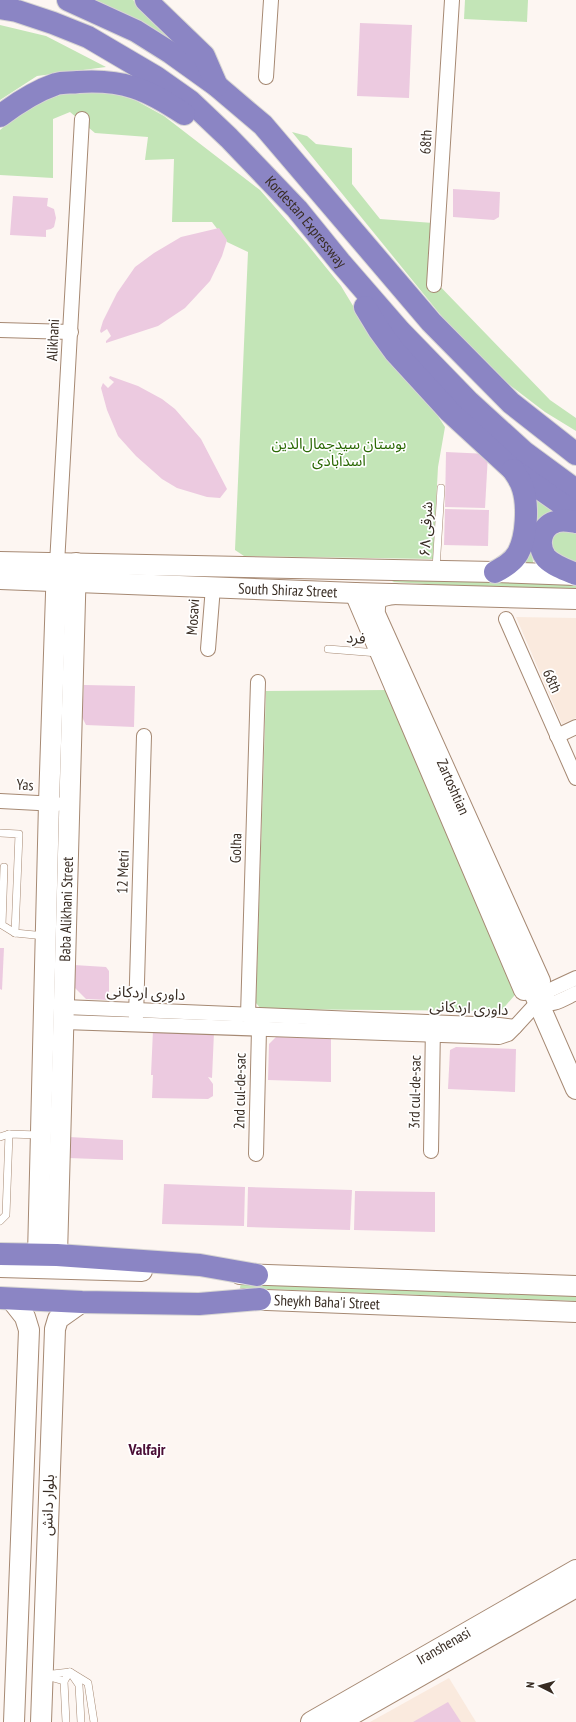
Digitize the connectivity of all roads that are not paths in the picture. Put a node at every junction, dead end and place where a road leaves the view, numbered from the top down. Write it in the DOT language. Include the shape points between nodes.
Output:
graph roads {
  1 [pos="68,0"];
  2 [pos="146,0"];
  3 [pos="271,0"];
  4 [pos="452,0"];
  5 [pos="0,8"];
  6 [pos="266,77"];
  7 [pos="217,86"];
  8 [pos="0,116"];
  9 [pos="82,119"];
  10 [pos="229,138"];
  11 [pos="340,262"];
  12 [pos="434,285"];
  13 [pos="0,330"];
  14 [pos="71,332"];
  15 [pos="576,454"];
  16 [pos="512,469"];
  17 [pos="441,488"];
  18 [pos="576,490"];
  19 [pos="576,514"];
  20 [pos="576,522"];
  21 [pos="0,562"];
  22 [pos="436,572"];
  23 [pos="495,572"];
  24 [pos="66,573"];
  25 [pos="576,575"];
  26 [pos="0,579"];
  27 [pos="213,587"];
  28 [pos="355,593"];
  29 [pos="394,594"];
  30 [pos="576,599"];
  31 [pos="506,619"];
  32 [pos="208,649"];
  33 [pos="328,649"];
  34 [pos="380,654"];
  35 [pos="258,682"];
  36 [pos="576,728"];
  37 [pos="144,736"];
  38 [pos="558,736"];
  39 [pos="576,778"];
  40 [pos="0,801"];
  41 [pos="49,803"];
  42 [pos="70,804"];
  43 [pos="0,834"];
  44 [pos="4,867"];
  45 [pos="15,933"];
  46 [pos="46,936"];
  47 [pos="576,978"];
  48 [pos="576,993"];
  49 [pos="535,994"];
  50 [pos="136,1010"];
  51 [pos="44,1014"];
  52 [pos="64,1014"];
  53 [pos="248,1015"];
  54 [pos="135,1024"];
  55 [pos="259,1029"];
  56 [pos="433,1029"];
  57 [pos="576,1089"];
  58 [pos="9,1134"];
  59 [pos="41,1135"];
  60 [pos="0,1137"];
  61 [pos="431,1151"];
  62 [pos="256,1154"];
  63 [pos="40,1163"];
  64 [pos="60,1164"];
  65 [pos="0,1221"];
  66 [pos="0,1254"];
  67 [pos="48,1255"];
  68 [pos="0,1267"];
  69 [pos="256,1275"];
  70 [pos="576,1286"];
  71 [pos="3,1295"];
  72 [pos="80,1297"];
  73 [pos="260,1299"];
  74 [pos="576,1312"];
  75 [pos="54,1346"];
  76 [pos="28,1347"];
  77 [pos="576,1570"];
  78 [pos="576,1587"];
  79 [pos="444,1653"];
  80 [pos="70,1672"];
  81 [pos="42,1675"];
  82 [pos="16,1676"];
  83 [pos="64,1681"];
  84 [pos="14,1722"];
  85 [pos="40,1722"];
  86 [pos="66,1722"];
  87 [pos="81,1722"];
  88 [pos="94,1722"];
  89 [pos="311,1722"];
  90 [pos="339,1722"];
  1 -- 7 [label="highway, Kordestan Expressway" via="136,31"];
  2 -- 7 [label="highway" via="204,56"];
  3 -- 6 [label="street"];
  4 -- 12 [label="street, 68th"];
  5 -- 10 [label="highway, Kordestan Expressway" via="17,11 88,37 156,77 190,101"];
  7 -- 15 [label="highway, Kordestan Expressway" via="263,125 432,322 511,404"];
  8 -- 10 [label="highway" via="14,105 57,84 117,82 164,101 203,129"];
  9 -- 14 [label="street, Alikhani"];
  10 -- 11 [label="highway, Kordestan Expressway" via="298,209"];
  11 -- 16 [label="highway" via="379,330 396,352 450,412"];
  11 -- 18 [label="highway, Kordestan Expressway" via="400,331 469,402 524,452"];
  13 -- 14 [label="street"];
  14 -- 24 [label="street, Alikhani"];
  16 -- 19 [label="highway"];
  16 -- 23 [label="highway" via="524,490 526,512 523,541 511,562"];
  17 -- 22 [label="lane, ۶۸ شرقی"];
  20 -- 25 [label="highway" via="555,521 543,532 540,541 541,549 547,558"];
  21 -- 24 [label="street, South Shiraz Street"];
  22 -- 23 [label="street, South Shiraz Street"];
  22 -- 24 [label="street, South Shiraz Street"];
  23 -- 25 [label="street, South Shiraz Street"];
  24 -- 26 [label="street, South Shiraz Street"];
  24 -- 27 [label="street, South Shiraz Street"];
  24 -- 41 [label="street, Baba Alikhani Street"];
  24 -- 42 [label="street, Baba Alikhani Street"];
  27 -- 28 [label="street, South Shiraz Street"];
  27 -- 32 [label="street, Mosavi"];
  28 -- 29 [label="street, South Shiraz Street"];
  28 -- 34 [label="street, Zartoshtian"];
  29 -- 30 [label="street, South Shiraz Street"];
  29 -- 49 [label="street, Zartoshtian" via="377,599 374,606 375,614 540,981"];
  31 -- 38 [label="street, 68th"];
  33 -- 34 [label="lane, فرد"];
  34 -- 49 [label="street, Zartoshtian" via="524,990"];
  35 -- 53 [label="street, Golha"];
  36 -- 38 [label="street"];
  37 -- 50 [label="street, 12 Metri"];
  38 -- 39 [label="street, 68th"];
  40 -- 41 [label="street, Yas"];
  41 -- 42 [label="street, Yas"];
  41 -- 46 [label="street, Baba Alikhani Street"];
  42 -- 52 [label="street, Baba Alikhani Street"];
  43 -- 45 [label="lane" via="19,834"];
  44 -- 45 [label="lane" via="2,925"];
  45 -- 46 [label="lane"];
  46 -- 51 [label="street, Baba Alikhani Street"];
  47 -- 49 [label="street, داوری اردکانی" via="542,996"];
  48 -- 49 [label="street" via="545,1005"];
  49 -- 56 [label="street, داوری اردکانی" via="515,1027 499,1038"];
  49 -- 57 [label="street"];
  50 -- 52 [label="street, داوری اردکانی"];
  50 -- 53 [label="street, داوری اردکانی"];
  50 -- 54 [label="street, 12 Metri"];
  51 -- 52 [label="street"];
  51 -- 59 [label="street, Baba Alikhani Street"];
  52 -- 54 [label="street, داوری اردکانی"];
  52 -- 64 [label="street, Baba Alikhani Street"];
  53 -- 55 [label="street"];
  53 -- 56 [label="street, داوری اردکانی"];
  54 -- 55 [label="street, داوری اردکانی"];
  55 -- 56 [label="street, داوری اردکانی"];
  55 -- 62 [label="street, 2nd cul-de-sac"];
  56 -- 61 [label="street, 3rd cul-de-sac"];
  58 -- 59 [label="lane"];
  58 -- 60 [label="lane"];
  58 -- 65 [label="lane" via="6,1215"];
  59 -- 63 [label="street, Baba Alikhani Street"];
  63 -- 64 [label="street"];
  63 -- 67 [label="street, Baba Alikhani Street"];
  64 -- 67 [label="street, Baba Alikhani Street"];
  66 -- 67 [label="highway"];
  67 -- 69 [label="highway" via="200,1265"];
  68 -- 69 [label="street, Sheykh Baha'i Street"];
  69 -- 70 [label="street, Sheykh Baha'i Street"];
  71 -- 72 [label="highway"];
  71 -- 76 [label="street, بلوار دانش" via="24,1316 29,1330"];
  72 -- 73 [label="highway" via="199,1304"];
  72 -- 75 [label="street, بلوار دانش" via="58,1319"];
  73 -- 74 [label="street, Sheykh Baha'i Street"];
  75 -- 76 [label="street" via="50,1340 39,1339 34,1340"];
  75 -- 81 [label="street, بلوار دانش"];
  76 -- 82 [label="street, بلوار دانش"];
  77 -- 79 [label="street, Iranshenasi"];
  78 -- 79 [label="street, Iranshenasi"];
  79 -- 89 [label="street, Iranshenasi"];
  79 -- 90 [label="street, Iranshenasi"];
  80 -- 81 [label="lane"];
  80 -- 83 [label="lane"];
  80 -- 87 [label="lane" via="79,1685"];
  80 -- 88 [label="lane" via="88,1683"];
  81 -- 82 [label="street"];
  81 -- 83 [label="lane"];
  81 -- 85 [label="street, بلوار دانش"];
  82 -- 84 [label="street, بلوار دانش"];
  83 -- 86 [label="lane"];
}
